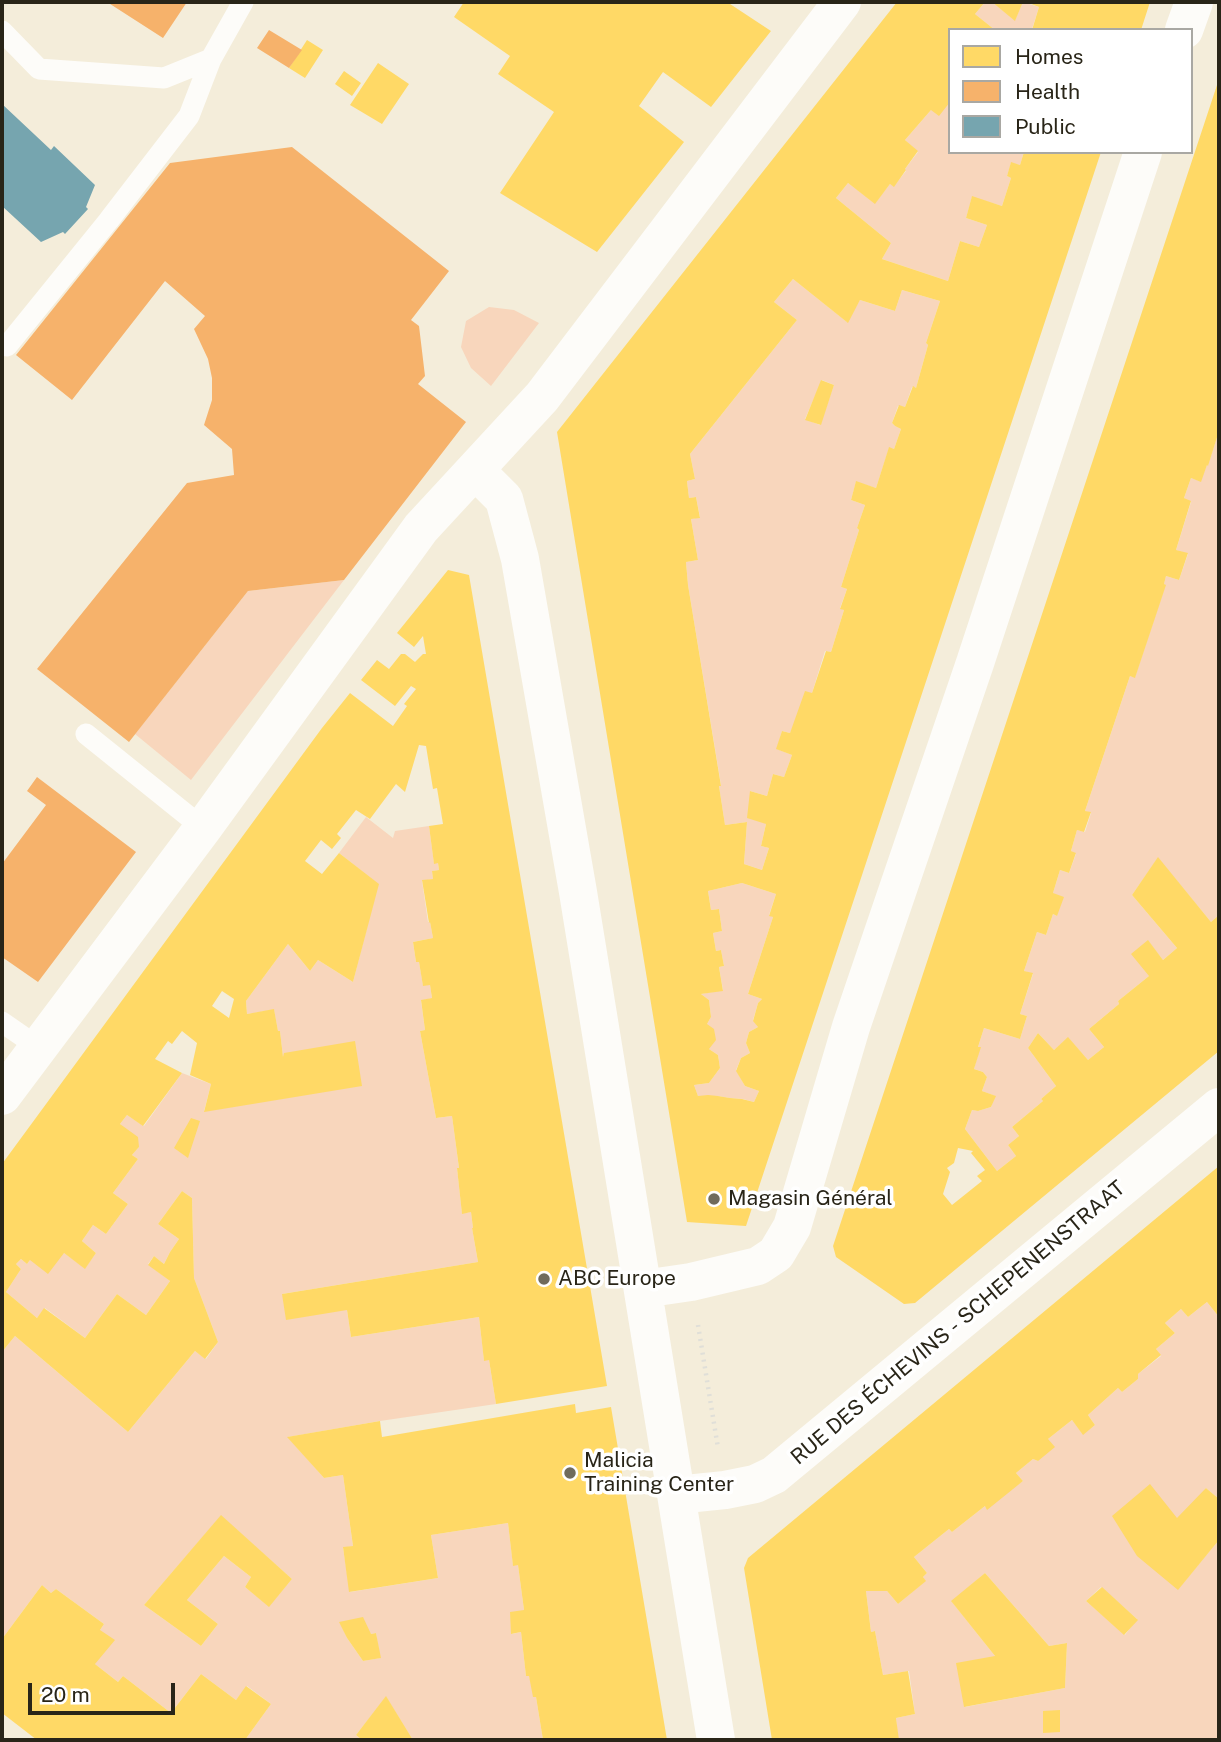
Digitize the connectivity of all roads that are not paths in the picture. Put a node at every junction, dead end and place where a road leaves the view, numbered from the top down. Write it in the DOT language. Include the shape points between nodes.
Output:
graph roads {
  1 [pos="243,2"];
  2 [pos="1194,2"];
  3 [pos="833,5"];
  4 [pos="1185,28"];
  5 [pos="2,32"];
  6 [pos="211,59"];
  7 [pos="1142,154"];
  8 [pos="7,345"];
  9 [pos="475,470"];
  10 [pos="86,734"];
  11 [pos="203,828"];
  12 [pos="2,1023"];
  13 [pos="38,1048"];
  14 [pos="2,1096"];
  15 [pos="1219,1107"];
  16 [pos="643,1289"];
  17 [pos="677,1495"];
  18 [pos="716,1740"];
  1 -- 6 [label="lane"];
  2 -- 4 [label="street"];
  3 -- 9 [label="street" via="542,397"];
  5 -- 6 [label="lane" via="39,69 164,78"];
  6 -- 8 [label="lane" via="189,116"];
  7 -- 16 [label="street" via="852,1027 792,1227 776,1254 758,1266"];
  9 -- 11 [label="street" via="421,528"];
  9 -- 16 [label="street" via="504,499 520,559"];
  10 -- 11 [label="lane"];
  11 -- 13 [label="street"];
  12 -- 13 [label="lane"];
  13 -- 14 [label="street"];
  15 -- 17 [label="street, RUE DES ÉCHEVINS - SCHEPENENSTRAAT" via="775,1475 755,1484"];
  16 -- 17 [label="street"];
  17 -- 18 [label="street"];
}
